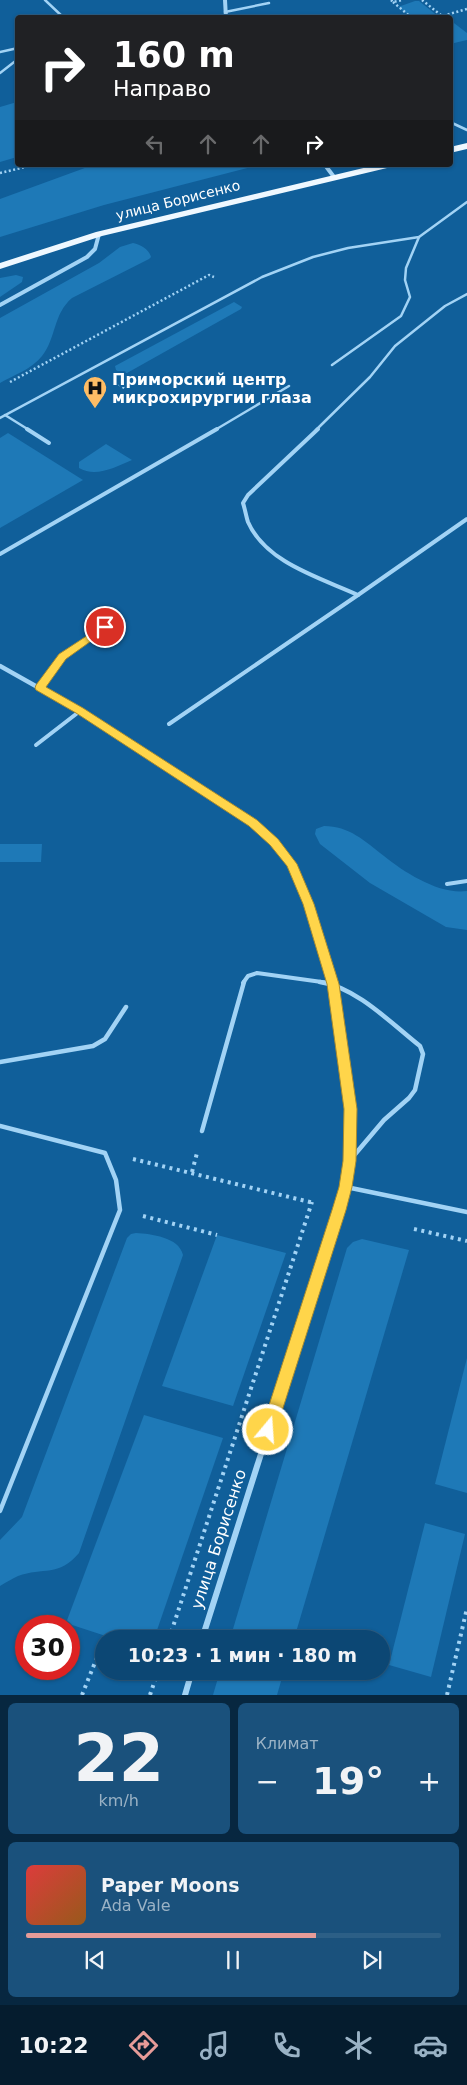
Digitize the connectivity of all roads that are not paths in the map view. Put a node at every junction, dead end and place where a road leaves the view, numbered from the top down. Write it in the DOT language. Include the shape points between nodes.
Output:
graph roads {
  1 [pos="45,0"];
  2 [pos="225,0"];
  3 [pos="269,3"];
  4 [pos="225,12"];
  5 [pos="61,15"];
  6 [pos="226,15"];
  7 [pos="15,49"];
  8 [pos="0,52"];
  9 [pos="15,60"];
  10 [pos="0,73"];
  11 [pos="453,123"];
  12 [pos="467,130"];
  13 [pos="467,146"];
  14 [pos="453,149"];
  15 [pos="326,167"];
  16 [pos="369,167"];
  17 [pos="334,177"];
  18 [pos="467,202"];
  19 [pos="99,234"];
  20 [pos="419,237"];
  21 [pos="0,266"];
  22 [pos="467,294"];
  23 [pos="0,305"];
  24 [pos="332,365"];
  25 [pos="289,386"];
  26 [pos="5,415"];
  27 [pos="0,418"];
  28 [pos="49,443"];
  29 [pos="467,519"];
  30 [pos="0,554"];
  31 [pos="358,595"];
  32 [pos="105,627"];
  33 [pos="0,666"];
  34 [pos="40,688"];
  35 [pos="80,711"];
  36 [pos="169,724"];
  37 [pos="36,745"];
  38 [pos="467,881"];
  39 [pos="447,884"];
  40 [pos="333,984"];
  41 [pos="126,1006"];
  42 [pos="0,1062"];
  43 [pos="0,1126"];
  44 [pos="202,1131"];
  45 [pos="350,1161"];
  46 [pos="346,1187"];
  47 [pos="467,1212"];
  48 [pos="0,1511"];
  49 [pos="205,1630"];
  50 [pos="189,1680"];
  51 [pos="185,1695"];
  1 -- 5 [label="lane"];
  2 -- 4 [label="street"];
  3 -- 4 [label="lane"];
  4 -- 6 [label="street"];
  7 -- 8 [label="lane"];
  9 -- 10 [label="lane"];
  11 -- 12 [label="lane"];
  13 -- 14 [label="main road"];
  15 -- 17 [label="street"];
  16 -- 17 [label="main road, улица Борисенко"];
  17 -- 19 [label="main road, улица Борисенко"];
  18 -- 20 [label="lane"];
  19 -- 21 [label="main road"];
  19 -- 23 [label="street, улица Борисенко" via="95,249 87,257"];
  20 -- 24 [label="lane" via="405,275 411,296 407,308 390,326"];
  20 -- 26 [label="lane" via="348,248 262,277"];
  22 -- 31 [label="lane" via="445,306 396,346 370,378 248,494 243,504 259,538 276,555 290,565"];
  25 -- 30 [label="lane"];
  26 -- 27 [label="lane"];
  26 -- 28 [label="lane"];
  29 -- 31 [label="lane"];
  31 -- 36 [label="lane"];
  32 -- 34 [label="lane" via="63,656"];
  33 -- 34 [label="street, улица Борисенко"];
  34 -- 35 [label="street, улица Борисенко"];
  35 -- 37 [label="lane"];
  35 -- 40 [label="street, улица Борисенко" via="253,823 274,842 292,864"];
  38 -- 39 [label="lane"];
  40 -- 44 [label="lane" via="257,973 248,976 243,983"];
  40 -- 45 [label="street, улица Борисенко" via="351,1109"];
  40 -- 45 [label="lane" via="398,1026 420,1046 423,1054 415,1090 384,1120"];
  41 -- 42 [label="lane" via="105,1039 93,1046"];
  43 -- 48 [label="lane" via="105,1153 118,1184 120,1210"];
  45 -- 46 [label="street, улица Борисенко"];
  46 -- 47 [label="lane"];
  46 -- 49 [label="street, улица Борисенко"];
  50 -- 51 [label="street"];
}
